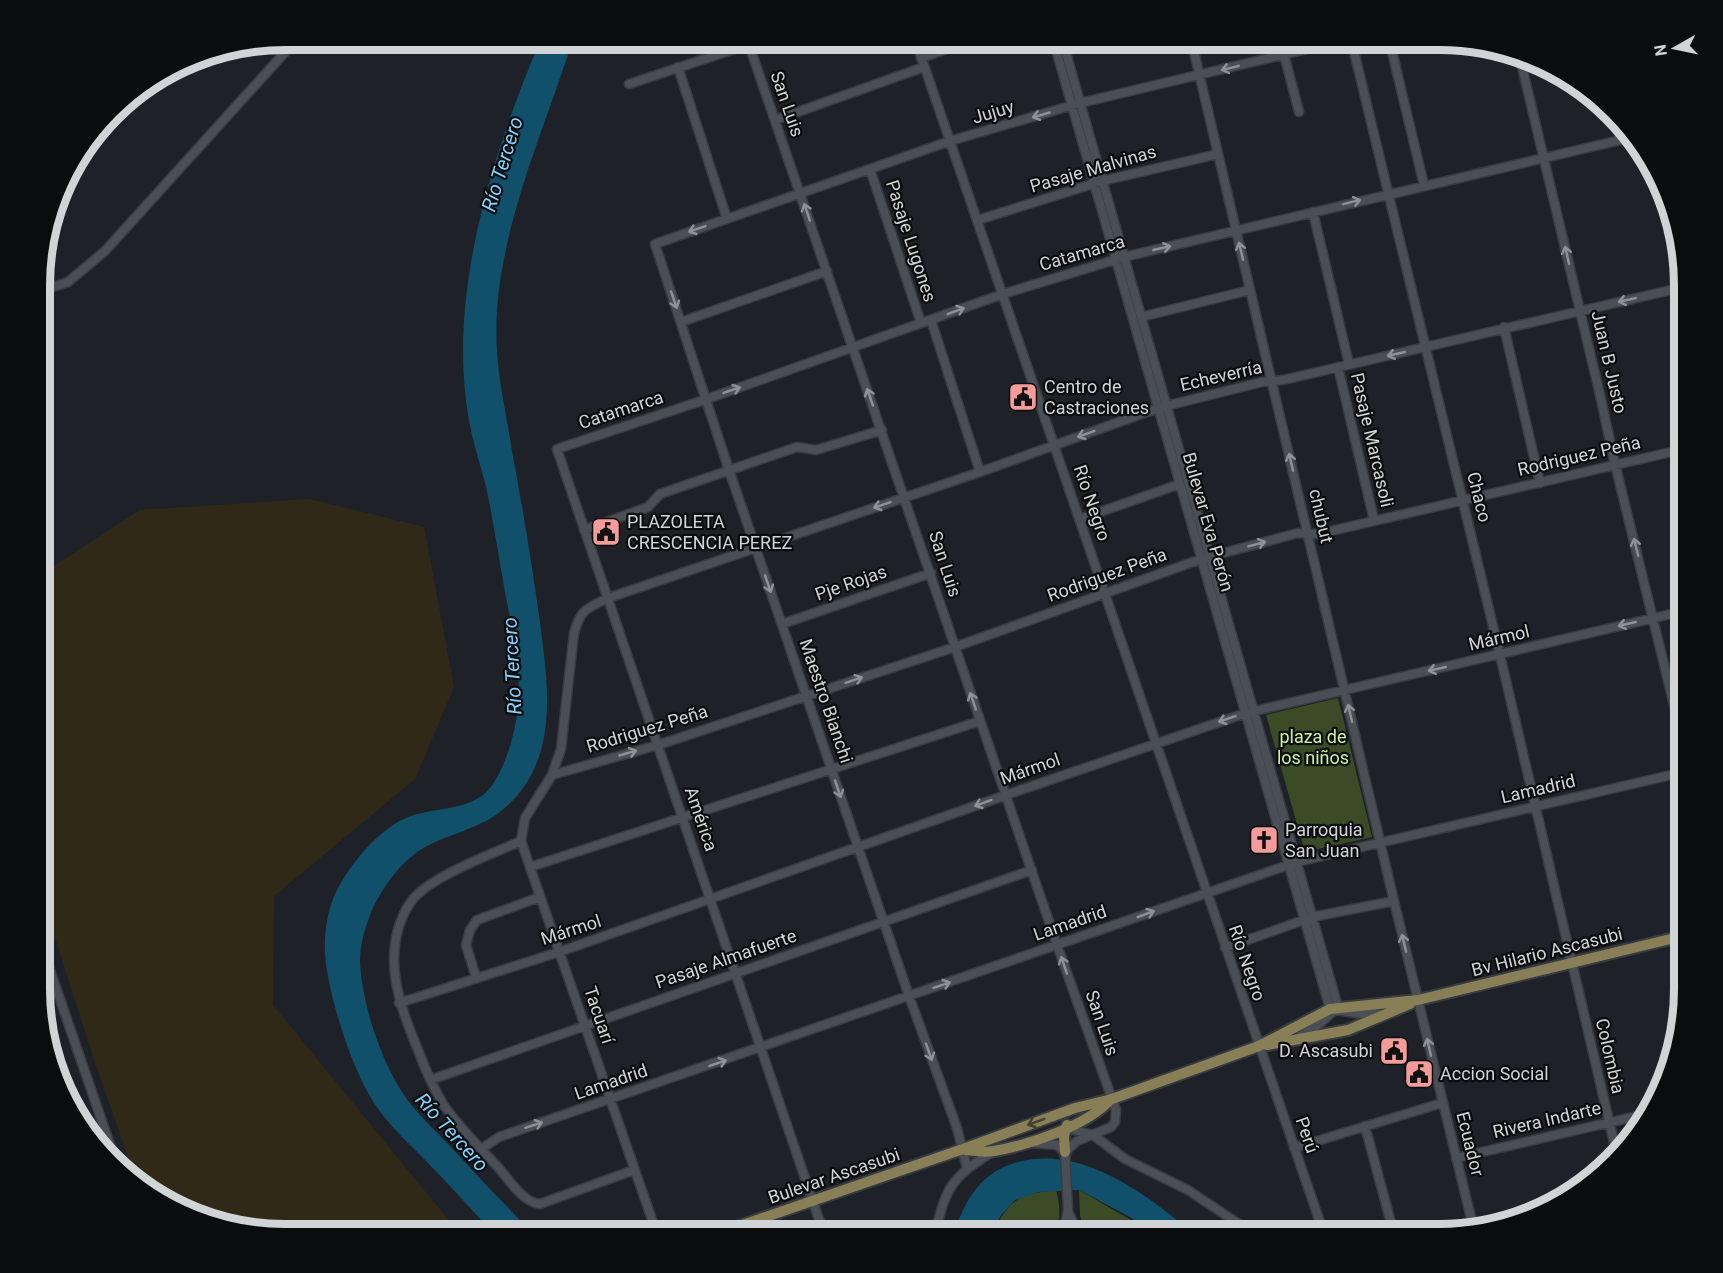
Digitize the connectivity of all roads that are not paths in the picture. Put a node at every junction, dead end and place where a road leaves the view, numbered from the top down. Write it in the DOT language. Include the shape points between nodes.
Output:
graph roads {
  1 [pos="287,50"];
  2 [pos="726,50"];
  3 [pos="751,50"];
  4 [pos="918,50"];
  5 [pos="944,50"];
  6 [pos="1057,50"];
  7 [pos="1064,50"];
  8 [pos="1194,50"];
  9 [pos="1283,50"];
  10 [pos="1302,50"];
  11 [pos="1353,50"];
  12 [pos="1392,50"];
  13 [pos="1284,54"];
  14 [pos="921,58"];
  15 [pos="1522,65"];
  16 [pos="678,67"];
  17 [pos="924,67"];
  18 [pos="1200,75"];
  19 [pos="629,84"];
  20 [pos="1076,105"];
  21 [pos="1299,112"];
  22 [pos="775,120"];
  23 [pos="1624,139"];
  24 [pos="950,141"];
  25 [pos="1218,153"];
  26 [pos="1544,158"];
  27 [pos="870,170"];
  28 [pos="1098,182"];
  29 [pos="1424,185"];
  30 [pos="800,193"];
  31 [pos="1389,193"];
  32 [pos="1313,212"];
  33 [pos="728,219"];
  34 [pos="978,220"];
  35 [pos="1236,230"];
  36 [pos="655,244"];
  37 [pos="1120,258"];
  38 [pos="827,271"];
  39 [pos="50,288"];
  40 [pos="1674,289"];
  41 [pos="1250,290"];
  42 [pos="1003,294"];
  43 [pos="1580,311"];
  44 [pos="1141,317"];
  45 [pos="931,320"];
  46 [pos="681,322"];
  47 [pos="921,323"];
  48 [pos="1504,327"];
  49 [pos="853,347"];
  50 [pos="1425,347"];
  51 [pos="1348,364"];
  52 [pos="1338,367"];
  53 [pos="1272,380"];
  54 [pos="706,399"];
  55 [pos="1162,407"];
  56 [pos="882,429"];
  57 [pos="1055,445"];
  58 [pos="557,449"];
  59 [pos="1674,451"];
  60 [pos="1615,464"];
  61 [pos="729,470"];
  62 [pos="980,472"];
  63 [pos="1540,483"];
  64 [pos="1180,484"];
  65 [pos="905,497"];
  66 [pos="1462,500"];
  67 [pos="1080,519"];
  68 [pos="1374,520"];
  69 [pos="584,530"];
  70 [pos="1308,533"];
  71 [pos="756,548"];
  72 [pos="1205,558"];
  73 [pos="931,573"];
  74 [pos="1106,594"];
  75 [pos="608,598"];
  76 [pos="1674,613"];
  77 [pos="1654,618"];
  78 [pos="782,624"];
  79 [pos="955,647"];
  80 [pos="1500,655"];
  81 [pos="1345,691"];
  82 [pos="806,696"];
  83 [pos="1674,703"];
  84 [pos="1250,712"];
  85 [pos="980,721"];
  86 [pos="1157,743"];
  87 [pos="658,745"];
  88 [pos="832,770"];
  89 [pos="1674,774"];
  90 [pos="552,775"];
  91 [pos="1006,795"];
  92 [pos="1534,807"];
  93 [pos="683,819"];
  94 [pos="520,842"];
  95 [pos="1380,843"];
  96 [pos="858,848"];
  97 [pos="1293,864"];
  98 [pos="530,867"];
  99 [pos="1032,870"];
  100 [pos="1206,892"];
  101 [pos="540,897"];
  102 [pos="711,900"];
  103 [pos="1394,901"];
  104 [pos="1308,919"];
  105 [pos="884,922"];
  106 [pos="1674,938"];
  107 [pos="1057,945"];
  108 [pos="1225,948"];
  109 [pos="559,952"];
  110 [pos="1572,963"];
  111 [pos="50,971"];
  112 [pos="735,974"];
  113 [pos="476,978"];
  114 [pos="909,996"];
  115 [pos="1418,1000"];
  116 [pos="399,1003"];
  117 [pos="1334,1008"];
  118 [pos="1387,1014"];
  119 [pos="585,1025"];
  120 [pos="1294,1041"];
  121 [pos="1259,1046"];
  122 [pos="761,1048"];
  123 [pos="430,1080"];
  124 [pos="1112,1099"];
  125 [pos="610,1100"];
  126 [pos="1094,1102"];
  127 [pos="1442,1103"];
  128 [pos="1636,1116"];
  129 [pos="1609,1122"];
  130 [pos="1365,1126"];
  131 [pos="1066,1128"];
  132 [pos="1093,1136"];
  133 [pos="1027,1143"];
  134 [pos="1614,1145"];
  135 [pos="111,1147"];
  136 [pos="1294,1148"];
  137 [pos="481,1149"];
  138 [pos="963,1149"];
  139 [pos="993,1151"];
  140 [pos="1065,1152"];
  141 [pos="1456,1158"];
  142 [pos="967,1168"];
  143 [pos="634,1170"];
  144 [pos="813,1200"];
  145 [pos="1068,1210"];
  146 [pos="1472,1221"];
  147 [pos="653,1224"];
  148 [pos="756,1224"];
  149 [pos="821,1224"];
  150 [pos="938,1224"];
  151 [pos="1065,1224"];
  152 [pos="1074,1224"];
  153 [pos="1239,1224"];
  154 [pos="1321,1224"];
  155 [pos="1391,1224"];
  1 -- 39 [label="street" via="105,251 68,282"];
  2 -- 16 [label="street"];
  3 -- 22 [label="street, San Luis"];
  4 -- 14 [label="street, Río Negro"];
  5 -- 14 [label="street"];
  6 -- 20 [label="street, Bulevar Eva Perón"];
  7 -- 20 [label="street, Bulevar Eva Perón"];
  8 -- 18 [label="street, chubut"];
  9 -- 13 [label="street"];
  10 -- 13 [label="street, Jujuy"];
  11 -- 31 [label="street, Chaco"];
  12 -- 29 [label="street"];
  13 -- 18 [label="street, Jujuy, one-way"];
  13 -- 21 [label="street"];
  14 -- 17 [label="street, Río Negro"];
  15 -- 26 [label="street, Juan B Justo"];
  16 -- 19 [label="street"];
  16 -- 33 [label="street"];
  17 -- 22 [label="street"];
  17 -- 24 [label="street, Río Negro"];
  18 -- 20 [label="street, Jujuy"];
  18 -- 25 [label="street, chubut"];
  20 -- 24 [label="street, Jujuy, one-way"];
  20 -- 28 [label="street, Bulevar Eva Perón"];
  22 -- 30 [label="street, San Luis"];
  23 -- 26 [label="street, Catamarca"];
  24 -- 27 [label="street, Jujuy"];
  24 -- 34 [label="street, Río Negro"];
  25 -- 28 [label="street, Pasaje Malvinas"];
  25 -- 35 [label="street, chubut"];
  26 -- 29 [label="street, Catamarca"];
  43 -- 26 [label="street, Juan B Justo, one-way"];
  27 -- 30 [label="street, Jujuy"];
  27 -- 47 [label="street, Pasaje Lugones"];
  28 -- 34 [label="street, Pasaje Malvinas"];
  28 -- 37 [label="street, Bulevar Eva Perón"];
  29 -- 31 [label="street, Catamarca"];
  30 -- 33 [label="street, Jujuy"];
  38 -- 30 [label="street, San Luis, one-way"];
  32 -- 31 [label="street, Catamarca, one-way"];
  31 -- 50 [label="street, Chaco"];
  32 -- 35 [label="street, Catamarca"];
  32 -- 51 [label="street, Pasaje Marcasoli"];
  33 -- 36 [label="street, Jujuy, one-way"];
  34 -- 42 [label="street, Río Negro"];
  37 -- 35 [label="street, Catamarca, one-way"];
  41 -- 35 [label="street, chubut, one-way"];
  36 -- 46 [label="street, Maestro Bianchi, one-way"];
  37 -- 42 [label="street, Catamarca"];
  37 -- 44 [label="street, Bulevar Eva Perón"];
  37 -- 55 [label="street, Bulevar Eva Perón"];
  38 -- 46 [label="street"];
  38 -- 49 [label="street, San Luis"];
  40 -- 43 [label="street, Echeverría, one-way"];
  41 -- 44 [label="street"];
  41 -- 53 [label="street, chubut"];
  45 -- 42 [label="street, Catamarca, one-way"];
  42 -- 57 [label="street, Río Negro"];
  43 -- 48 [label="street, Echeverría"];
  43 -- 60 [label="street, Juan B Justo"];
  44 -- 55 [label="street, Bulevar Eva Perón"];
  45 -- 47 [label="street, Catamarca"];
  45 -- 62 [label="street, Pasaje Lugones"];
  46 -- 54 [label="street, Maestro Bianchi"];
  47 -- 49 [label="street, Catamarca"];
  48 -- 50 [label="street, Echeverría"];
  48 -- 63 [label="street"];
  54 -- 49 [label="street, Catamarca, one-way"];
  56 -- 49 [label="street, San Luis, one-way"];
  50 -- 51 [label="street, Echeverría, one-way"];
  50 -- 66 [label="street, Chaco"];
  51 -- 52 [label="street, Echeverría"];
  52 -- 53 [label="street, Echeverría"];
  52 -- 68 [label="street, Pasaje Marcasoli"];
  53 -- 55 [label="street, Echeverría"];
  70 -- 53 [label="street, chubut, one-way"];
  54 -- 58 [label="street, Catamarca"];
  54 -- 61 [label="street, Maestro Bianchi"];
  55 -- 57 [label="street, Echeverría, one-way"];
  55 -- 64 [label="street, Bulevar Eva Perón"];
  55 -- 72 [label="street, Bulevar Eva Perón"];
  56 -- 61 [label="street" via="816,450 797,447"];
  56 -- 65 [label="street, San Luis"];
  57 -- 62 [label="street, Echeverría"];
  57 -- 67 [label="street, Río Negro"];
  58 -- 69 [label="street, América"];
  59 -- 60 [label="street, Rodriguez Peña"];
  60 -- 63 [label="street, Rodriguez Peña"];
  77 -- 60 [label="street, Juan B Justo, one-way"];
  61 -- 69 [label="street" via="660,494 648,507"];
  61 -- 71 [label="street, Maestro Bianchi"];
  62 -- 65 [label="street, Echeverría"];
  63 -- 66 [label="street, Rodriguez Peña"];
  64 -- 67 [label="street"];
  64 -- 72 [label="street, Bulevar Eva Perón"];
  65 -- 71 [label="street, Echeverría, one-way"];
  65 -- 73 [label="street, San Luis"];
  66 -- 68 [label="street, Rodriguez Peña"];
  66 -- 80 [label="street, Chaco"];
  67 -- 74 [label="street, Río Negro"];
  68 -- 70 [label="street, Rodriguez Peña"];
  69 -- 75 [label="street, América"];
  72 -- 70 [label="street, Rodriguez Peña, one-way"];
  70 -- 81 [label="street, chubut"];
  71 -- 75 [label="street, Echeverría"];
  71 -- 78 [label="street, Maestro Bianchi, one-way"];
  72 -- 74 [label="street, Rodriguez Peña"];
  72 -- 84 [label="street, Bulevar Eva Perón"];
  73 -- 78 [label="street, Pje Rojas"];
  73 -- 79 [label="street, San Luis"];
  74 -- 79 [label="street, Rodriguez Peña"];
  74 -- 86 [label="street, Río Negro"];
  75 -- 87 [label="street, América"];
  75 -- 90 [label="street, Echeverría" via="583,610 579,617 561,749"];
  76 -- 77 [label="street, Mármol"];
  77 -- 80 [label="street, Mármol, one-way"];
  77 -- 83 [label="street, Juan B Justo"];
  78 -- 82 [label="street, Maestro Bianchi"];
  82 -- 79 [label="street, Rodriguez Peña, one-way"];
  85 -- 79 [label="street, San Luis, one-way"];
  80 -- 81 [label="street, Mármol, one-way"];
  80 -- 92 [label="street, Chaco"];
  81 -- 84 [label="street, Mármol"];
  95 -- 81 [label="street, chubut, one-way"];
  82 -- 87 [label="street, Rodriguez Peña"];
  82 -- 88 [label="street, Maestro Bianchi"];
  84 -- 86 [label="street, Mármol, one-way"];
  84 -- 97 [label="street, Bulevar Eva Perón"];
  85 -- 88 [label="street"];
  85 -- 91 [label="street, San Luis"];
  86 -- 91 [label="street, Mármol"];
  86 -- 100 [label="street, Río Negro"];
  90 -- 87 [label="street, Rodriguez Peña, one-way"];
  87 -- 93 [label="street, América"];
  88 -- 93 [label="street"];
  88 -- 96 [label="street, Maestro Bianchi, one-way"];
  89 -- 92 [label="street, Lamadrid"];
  90 -- 94 [label="street, Echeverría" via="525,818"];
  91 -- 96 [label="street, Mármol, one-way"];
  91 -- 99 [label="street, San Luis"];
  92 -- 95 [label="street, Lamadrid"];
  92 -- 110 [label="street, Chaco"];
  93 -- 98 [label="street"];
  93 -- 102 [label="street, América"];
  94 -- 98 [label="street, Tacuarí"];
  94 -- 116 [label="street" via="426,886 410,903 400,922 394,951"];
  95 -- 97 [label="street, Lamadrid"];
  95 -- 103 [label="street, chubut"];
  96 -- 102 [label="street, Mármol"];
  96 -- 105 [label="street, Maestro Bianchi"];
  97 -- 100 [label="street, Lamadrid"];
  97 -- 104 [label="street, Bulevar Eva Perón"];
  98 -- 101 [label="street, Tacuarí"];
  99 -- 105 [label="street, Pasaje Almafuerte"];
  99 -- 107 [label="street, San Luis"];
  107 -- 100 [label="street, Lamadrid, one-way"];
  100 -- 108 [label="street, Río Negro"];
  101 -- 109 [label="street, Tacuarí"];
  101 -- 113 [label="street" via="477,920 466,945"];
  102 -- 109 [label="street, Mármol"];
  102 -- 112 [label="street, América"];
  103 -- 104 [label="street"];
  115 -- 103 [label="street, chubut, one-way"];
  104 -- 108 [label="street"];
  104 -- 117 [label="street, Bulevar Eva Perón"];
  105 -- 112 [label="street, Pasaje Almafuerte"];
  105 -- 114 [label="street, Maestro Bianchi"];
  106 -- 110 [label="main road, Bv Hilario Ascasubi"];
  114 -- 107 [label="street, Lamadrid, one-way"];
  124 -- 107 [label="street, San Luis, one-way"];
  108 -- 121 [label="street, Río Negro"];
  109 -- 113 [label="street, Mármol"];
  109 -- 119 [label="street, Tacuarí"];
  110 -- 115 [label="main road, Bv Hilario Ascasubi"];
  110 -- 129 [label="street, Colombia"];
  111 -- 135 [label="street"];
  112 -- 119 [label="street, Pasaje Almafuerte"];
  112 -- 122 [label="street, América"];
  113 -- 116 [label="street, Mármol"];
  114 -- 122 [label="street, Lamadrid"];
  114 -- 138 [label="street, Maestro Bianchi, one-way"];
  115 -- 117 [label="main road"];
  115 -- 118 [label="main road"];
  127 -- 115 [label="street, Ecuador, one-way"];
  116 -- 123 [label="street"];
  117 -- 118 [label="street"];
  117 -- 120 [label="street"];
  117 -- 121 [label="main road"];
  118 -- 120 [label="main road" via="1348,1030"];
  119 -- 123 [label="street, Pasaje Almafuerte"];
  119 -- 125 [label="street, Tacuarí"];
  120 -- 121 [label="main road"];
  121 -- 124 [label="main road"];
  121 -- 136 [label="street, Perú"];
  125 -- 122 [label="street, Lamadrid, one-way"];
  122 -- 144 [label="street, América"];
  123 -- 137 [label="street" via="444,1105"];
  124 -- 126 [label="main road"];
  124 -- 131 [label="main road"];
  124 -- 132 [label="street" via="1115,1122"];
  137 -- 125 [label="street, Lamadrid, one-way" via="499,1137"];
  125 -- 143 [label="street, Tacuarí"];
  126 -- 131 [label="main road" via="1071,1116"];
  126 -- 138 [label="main road, Bulevar Ascasubi, one-way"];
  127 -- 130 [label="street"];
  127 -- 141 [label="street, Ecuador"];
  128 -- 129 [label="street, Rivera Indarte"];
  129 -- 134 [label="street, Colombia"];
  129 -- 141 [label="street, Rivera Indarte"];
  130 -- 136 [label="street"];
  130 -- 155 [label="street"];
  131 -- 132 [label="street"];
  131 -- 133 [label="main road"];
  131 -- 140 [label="main road"];
  132 -- 140 [label="street" via="1077,1141"];
  132 -- 153 [label="street" via="1125,1160 1188,1190"];
  133 -- 139 [label="main road"];
  133 -- 140 [label="street" via="1057,1145"];
  136 -- 154 [label="street, Perú"];
  137 -- 143 [label="street" via="528,1200 540,1204"];
  138 -- 139 [label="main road"];
  138 -- 142 [label="street, Maestro Bianchi"];
  138 -- 144 [label="main road, Bulevar Ascasubi"];
  139 -- 142 [label="street"];
  140 -- 145 [label="street"];
  141 -- 146 [label="street, Ecuador"];
  142 -- 150 [label="street" via="946,1194"];
  143 -- 147 [label="street, Tacuarí"];
  144 -- 148 [label="main road, Bulevar Ascasubi"];
  144 -- 149 [label="street, América"];
  145 -- 151 [label="street"];
  145 -- 152 [label="street"];
}
